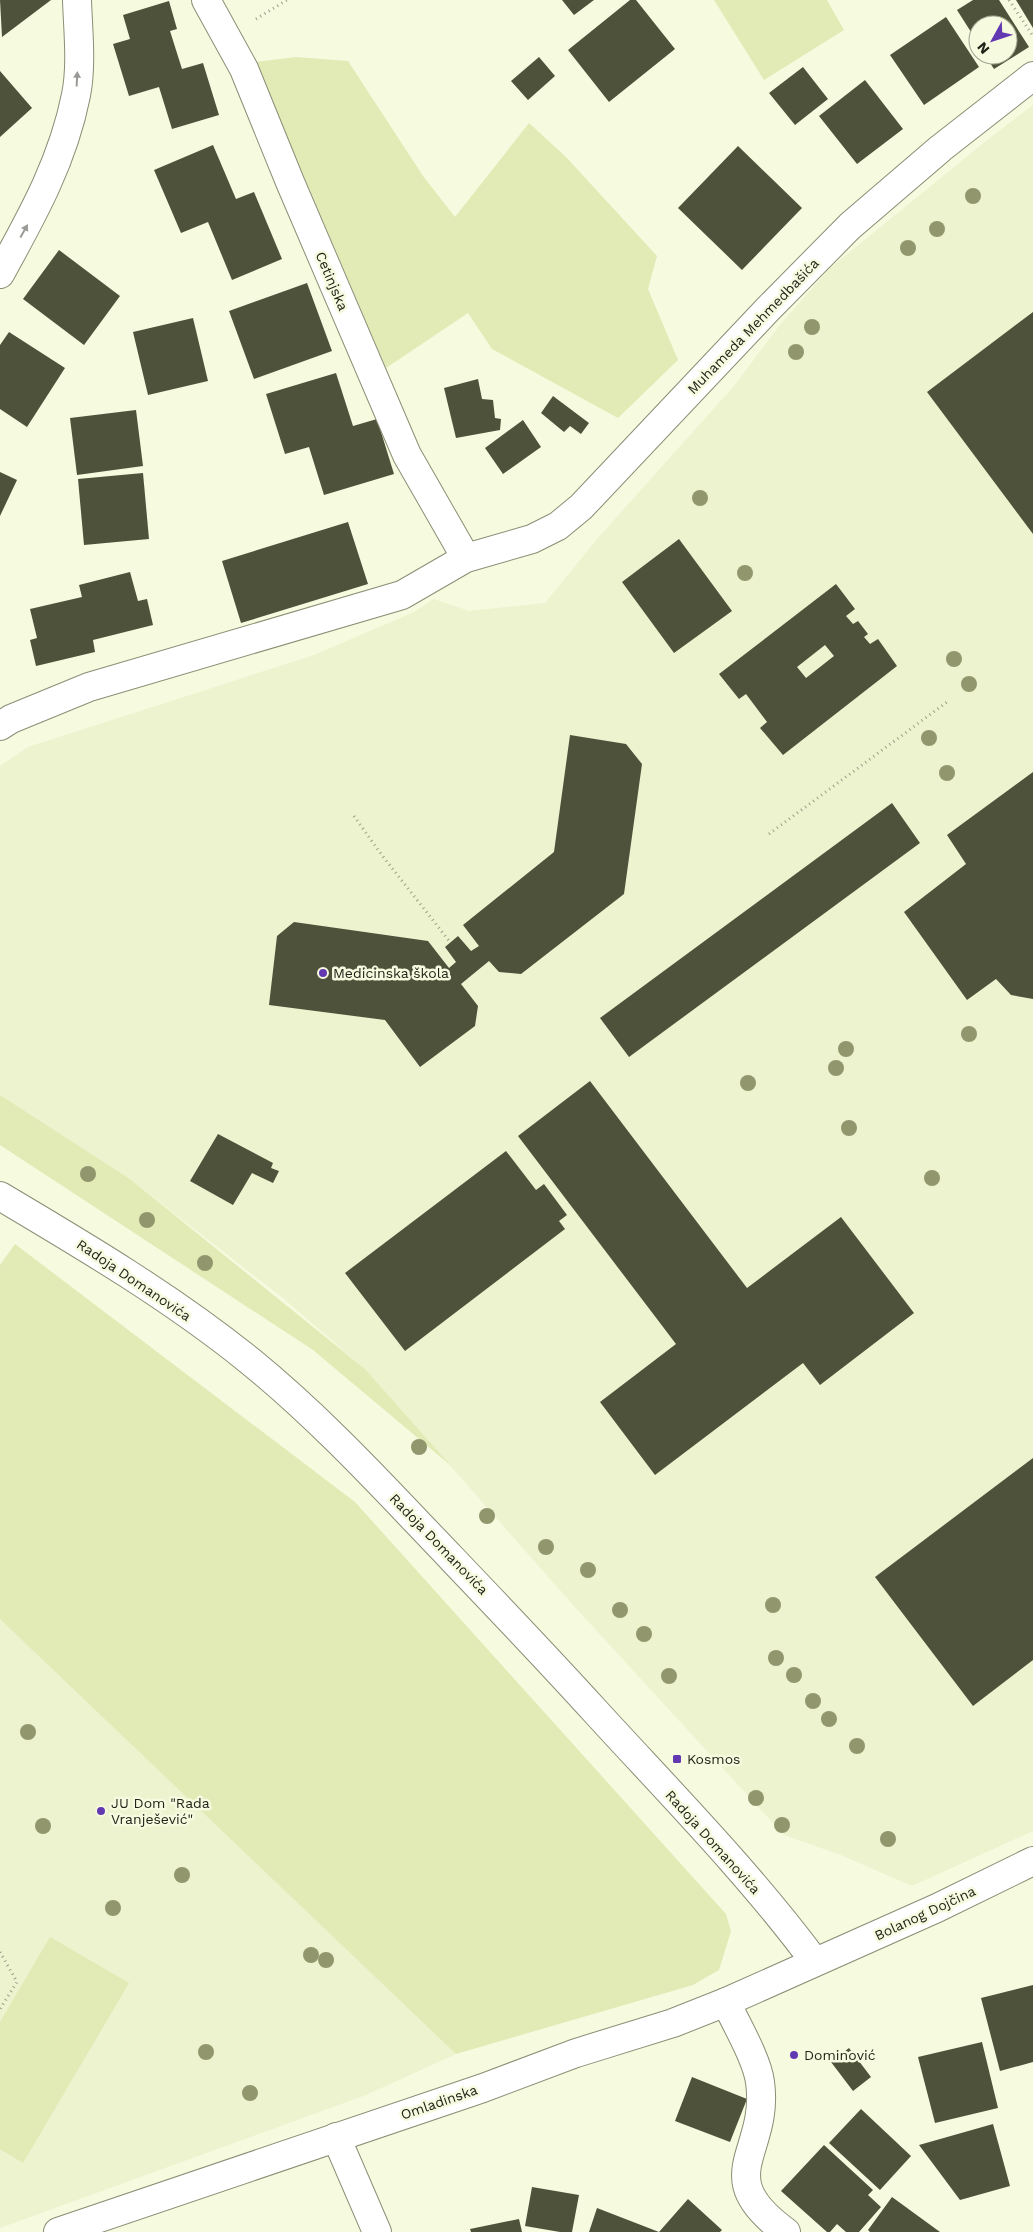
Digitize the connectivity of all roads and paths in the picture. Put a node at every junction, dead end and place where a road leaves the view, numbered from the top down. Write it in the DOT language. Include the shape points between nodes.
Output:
graph roads {
  1 [pos="77,0"];
  2 [pos="206,0"];
  3 [pos="1009,0"];
  4 [pos="1033,36"];
  5 [pos="1033,76"];
  6 [pos="0,274"];
  7 [pos="466,558"];
  8 [pos="947,702"];
  9 [pos="0,726"];
  10 [pos="354,816"];
  11 [pos="770,834"];
  12 [pos="450,942"];
  13 [pos="0,1196"];
  14 [pos="1033,1861"];
  15 [pos="0,1952"];
  16 [pos="815,1962"];
  17 [pos="726,2002"];
  18 [pos="0,2009"];
  19 [pos="336,2137"];
  20 [pos="74,2230"];
  21 [pos="377,2232"];
  22 [pos="786,2232"];
  6 -- 1 [label="street, one-way" via="37,206 66,135 76,94 79,50"];
  2 -- 7 [label="street, Cetinjska" via="244,69 407,455"];
  3 -- 4 [label="path"];
  5 -- 7 [label="street, Muhameda Mehmedbašića" via="941,148 850,226 581,507 558,526 532,539"];
  7 -- 9 [label="street, Muhameda Mehmedbašića" via="402,595 89,687 11,718"];
  8 -- 11 [label="path"];
  10 -- 12 [label="path"];
  13 -- 16 [label="street, Radoja Domanovića" via="140,1282 250,1361 303,1408 525,1634 787,1924"];
  14 -- 16 [label="street, Bolanog Dojčina"];
  15 -- 18 [label="path" via="17,1982"];
  16 -- 17 [label="street, Omladinska"];
  17 -- 19 [label="street, Omladinska" via="673,2023 576,2053"];
  17 -- 22 [label="street" via="760,2082 760,2121 745,2170 746,2189 768,2219"];
  19 -- 20 [label="street, Omladinska"];
  19 -- 21 [label="street"];
}
